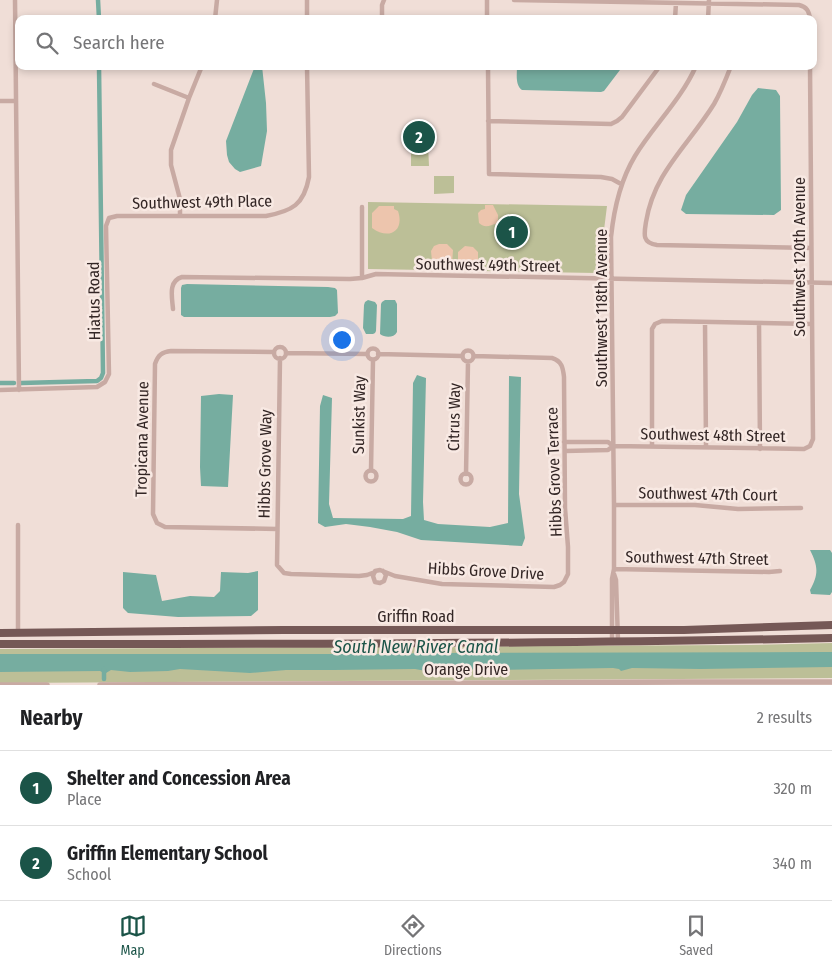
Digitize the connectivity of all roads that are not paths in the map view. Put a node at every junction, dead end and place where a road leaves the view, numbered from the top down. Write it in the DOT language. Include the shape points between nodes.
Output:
graph roads {
  1 [pos="15,0"];
  2 [pos="217,0"];
  3 [pos="307,0"];
  4 [pos="384,0"];
  5 [pos="487,0"];
  6 [pos="514,0"];
  7 [pos="709,2"];
  8 [pos="676,3"];
  9 [pos="15,15"];
  10 [pos="215,15"];
  11 [pos="307,15"];
  12 [pos="382,15"];
  13 [pos="487,15"];
  14 [pos="675,15"];
  15 [pos="708,15"];
  16 [pos="809,15"];
  17 [pos="16,70"];
  18 [pos="200,70"];
  19 [pos="307,70"];
  20 [pos="488,70"];
  21 [pos="657,70"];
  22 [pos="694,70"];
  23 [pos="729,70"];
  24 [pos="810,70"];
  25 [pos="154,84"];
  26 [pos="189,98"];
  27 [pos="0,101"];
  28 [pos="16,101"];
  29 [pos="488,120"];
  30 [pos="621,184"];
  31 [pos="362,207"];
  32 [pos="180,216"];
  33 [pos="109,218"];
  34 [pos="811,248"];
  35 [pos="362,278"];
  36 [pos="612,279"];
  37 [pos="811,282"];
  38 [pos="832,283"];
  39 [pos="173,309"];
  40 [pos="705,322"];
  41 [pos="759,323"];
  42 [pos="812,324"];
  43 [pos="274,352"];
  44 [pos="286,353"];
  45 [pos="367,354"];
  46 [pos="378,354"];
  47 [pos="462,356"];
  48 [pos="474,356"];
  49 [pos="280,358"];
  50 [pos="373,360"];
  51 [pos="468,362"];
  52 [pos="0,390"];
  53 [pos="19,390"];
  54 [pos="564,442"];
  55 [pos="614,446"];
  56 [pos="652,446"];
  57 [pos="810,446"];
  58 [pos="706,447"];
  59 [pos="760,449"];
  60 [pos="565,451"];
  61 [pos="371,470"];
  62 [pos="466,474"];
  63 [pos="614,505"];
  64 [pos="801,508"];
  65 [pos="18,525"];
  66 [pos="277,529"];
  67 [pos="383,571"];
  68 [pos="614,571"];
  69 [pos="780,571"];
  70 [pos="376,572"];
  71 [pos="359,576"];
  72 [pos="405,578"];
  73 [pos="375,582"];
  74 [pos="383,582"];
  75 [pos="564,582"];
  76 [pos="832,625"];
  77 [pos="615,630"];
  78 [pos="18,632"];
  79 [pos="100,632"];
  80 [pos="118,632"];
  81 [pos="0,633"];
  82 [pos="832,638"];
  83 [pos="615,641"];
  84 [pos="0,644"];
  85 [pos="94,644"];
  86 [pos="109,644"];
  87 [pos="832,682"];
  88 [pos="536,684"];
  89 [pos="744,684"];
  90 [pos="0,685"];
  91 [pos="47,685"];
  92 [pos="100,685"];
  1 -- 9 [label="street"];
  2 -- 10 [label="street"];
  3 -- 11 [label="street"];
  4 -- 12 [label="street"];
  5 -- 13 [label="street"];
  6 -- 8 [label="street"];
  7 -- 8 [label="street"];
  7 -- 15 [label="street"];
  7 -- 16 [label="street" via="799,5 806,8"];
  8 -- 14 [label="street"];
  17 -- 28 [label="street"];
  18 -- 26 [label="street"];
  19 -- 32 [label="street, Southwest 49th Place" via="309,177 302,199 294,207 266,216"];
  20 -- 29 [label="street"];
  21 -- 29 [label="street" via="622,117 611,124"];
  22 -- 30 [label="street, Southwest 118th Avenue" via="679,97 635,156"];
  23 -- 34 [label="street" via="713,105 658,184 650,204 645,236 657,245"];
  24 -- 34 [label="street, Southwest 120th Avenue"];
  25 -- 26 [label="street"];
  26 -- 32 [label="street" via="171,150"];
  27 -- 28 [label="street"];
  28 -- 53 [label="street"];
  29 -- 30 [label="street" via="488,174 605,177"];
  30 -- 36 [label="street, Southwest 118th Avenue" via="612,228"];
  31 -- 35 [label="street"];
  32 -- 33 [label="street, Southwest 49th Place"];
  33 -- 53 [label="street, Hiatus Road" via="106,226 109,374 105,382 97,387"];
  34 -- 37 [label="street, Southwest 120th Avenue"];
  35 -- 36 [label="street, Southwest 49th Street" via="376,274"];
  35 -- 39 [label="street, Southwest 49th Street" via="182,277 177,278 172,287"];
  36 -- 37 [label="street, Southwest 49th Street"];
  36 -- 55 [label="street, Southwest 118th Avenue"];
  37 -- 38 [label="street, Southwest 49th Street"];
  37 -- 42 [label="street, Southwest 120th Avenue"];
  40 -- 41 [label="street"];
  40 -- 56 [label="street" via="662,321 654,324"];
  40 -- 58 [label="street"];
  41 -- 42 [label="street"];
  41 -- 59 [label="street"];
  42 -- 57 [label="street, Southwest 120th Avenue" via="813,439"];
  43 -- 44 [label="street" via="279,346"];
  43 -- 49 [label="street"];
  43 -- 66 [label="street, Tropicana Avenue" via="171,351 159,356 155,364 153,514 157,523 165,527"];
  44 -- 45 [label="street"];
  44 -- 49 [label="street"];
  45 -- 46 [label="street" via="373,348"];
  45 -- 50 [label="street"];
  46 -- 47 [label="street"];
  46 -- 50 [label="street"];
  47 -- 48 [label="street" via="467,350"];
  47 -- 51 [label="street"];
  48 -- 51 [label="street"];
  48 -- 54 [label="street, Hibbs Grove Terrace" via="552,358 559,362 564,372"];
  49 -- 66 [label="street, Hibbs Grove Way"];
  50 -- 61 [label="street, Sunkist Way"];
  51 -- 62 [label="street, Citrus Way"];
  52 -- 53 [label="street"];
  54 -- 55 [label="street, Southwest 48th Street" via="608,442"];
  54 -- 60 [label="street, Hibbs Grove Terrace"];
  55 -- 56 [label="street, Southwest 48th Street"];
  55 -- 60 [label="street, Southwest 48th Street" via="608,450"];
  55 -- 63 [label="street, Southwest 118th Avenue"];
  56 -- 58 [label="street, Southwest 48th Street"];
  57 -- 59 [label="street, Southwest 48th Street" via="804,450"];
  58 -- 59 [label="street, Southwest 48th Street"];
  60 -- 75 [label="street, Hibbs Grove Terrace" via="568,576"];
  63 -- 64 [label="street, Southwest 47th Court"];
  63 -- 68 [label="street, Southwest 118th Avenue"];
  65 -- 78 [label="street"];
  66 -- 71 [label="street, Hibbs Grove Way" via="276,562 284,572"];
  67 -- 70 [label="street"];
  67 -- 72 [label="street, Hibbs Grove Drive"];
  67 -- 74 [label="street" via="386,577"];
  68 -- 69 [label="street, Southwest 47th Street"];
  68 -- 77 [label="street, Southwest 118th Avenue"];
  70 -- 71 [label="street"];
  70 -- 73 [label="street" via="373,576"];
  71 -- 73 [label="street"];
  72 -- 74 [label="street, Hibbs Grove Drive"];
  72 -- 75 [label="street, Hibbs Grove Drive" via="462,585 554,587"];
  73 -- 74 [label="street"];
  76 -- 77 [label="main road, Griffin Road"];
  77 -- 80 [label="main road, Griffin Road"];
  77 -- 83 [label="street, Southwest 118th Avenue"];
  78 -- 79 [label="main road, Griffin Road"];
  78 -- 81 [label="main road, Griffin Road"];
  79 -- 80 [label="main road, Griffin Road"];
  79 -- 85 [label="main road"];
  80 -- 86 [label="main road" via="110,638"];
  82 -- 83 [label="main road, Griffin Road"];
  83 -- 86 [label="main road, Griffin Road"];
  84 -- 85 [label="main road, Griffin Road"];
  85 -- 86 [label="main road, Griffin Road"];
  87 -- 89 [label="street, Orange Drive"];
  88 -- 89 [label="street, Orange Drive"];
  88 -- 92 [label="street, Orange Drive"];
  90 -- 91 [label="street"];
}
